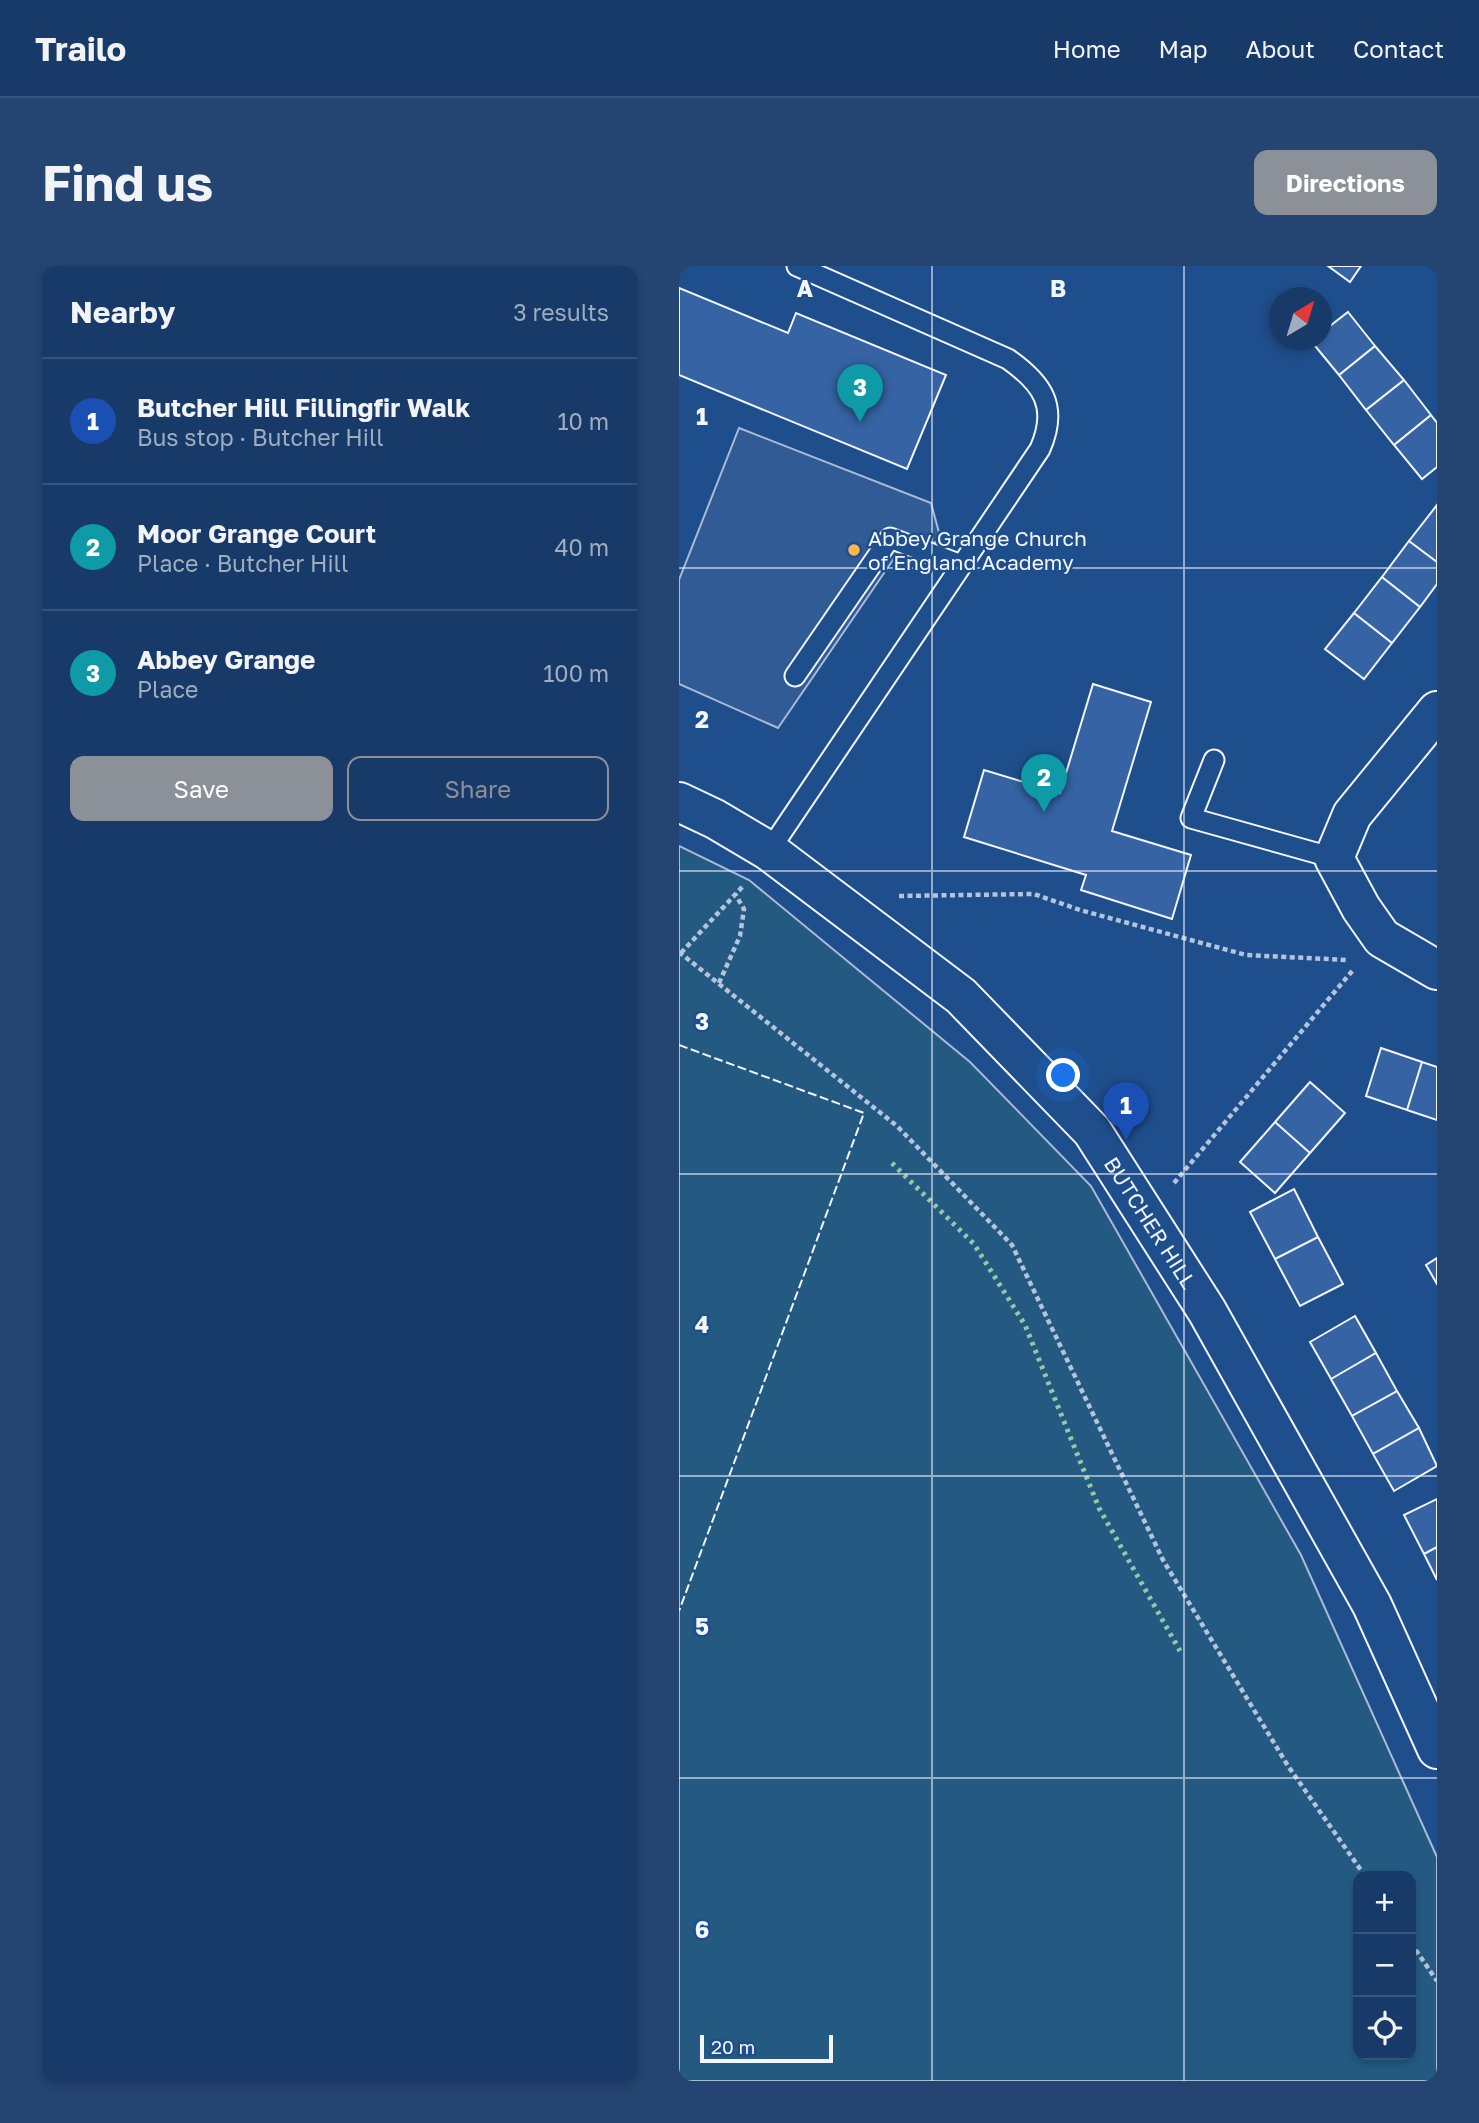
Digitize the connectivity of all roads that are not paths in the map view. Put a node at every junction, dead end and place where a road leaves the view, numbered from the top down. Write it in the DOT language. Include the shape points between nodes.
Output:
graph roads {
  1 [pos="797,266"];
  2 [pos="961,565"];
  3 [pos="795,676"];
  4 [pos="1437,710"];
  5 [pos="1214,760"];
  6 [pos="679,803"];
  7 [pos="769,851"];
  8 [pos="1334,858"];
  9 [pos="1437,970"];
  10 [pos="1437,1749"];
  1 -- 2 [label="lane" via="1008,359 1043,392 1048,416 1043,442"];
  2 -- 3 [label="lane" via="890,538"];
  2 -- 7 [label="lane"];
  4 -- 8 [label="street" via="1352,816"];
  5 -- 8 [label="lane" via="1191,818"];
  6 -- 7 [label="street, BUTCHER HILL"];
  7 -- 10 [label="street, BUTCHER HILL" via="961,996 1083,1122 1207,1311 1372,1605"];
  8 -- 9 [label="street" via="1361,908 1372,949"];
}
